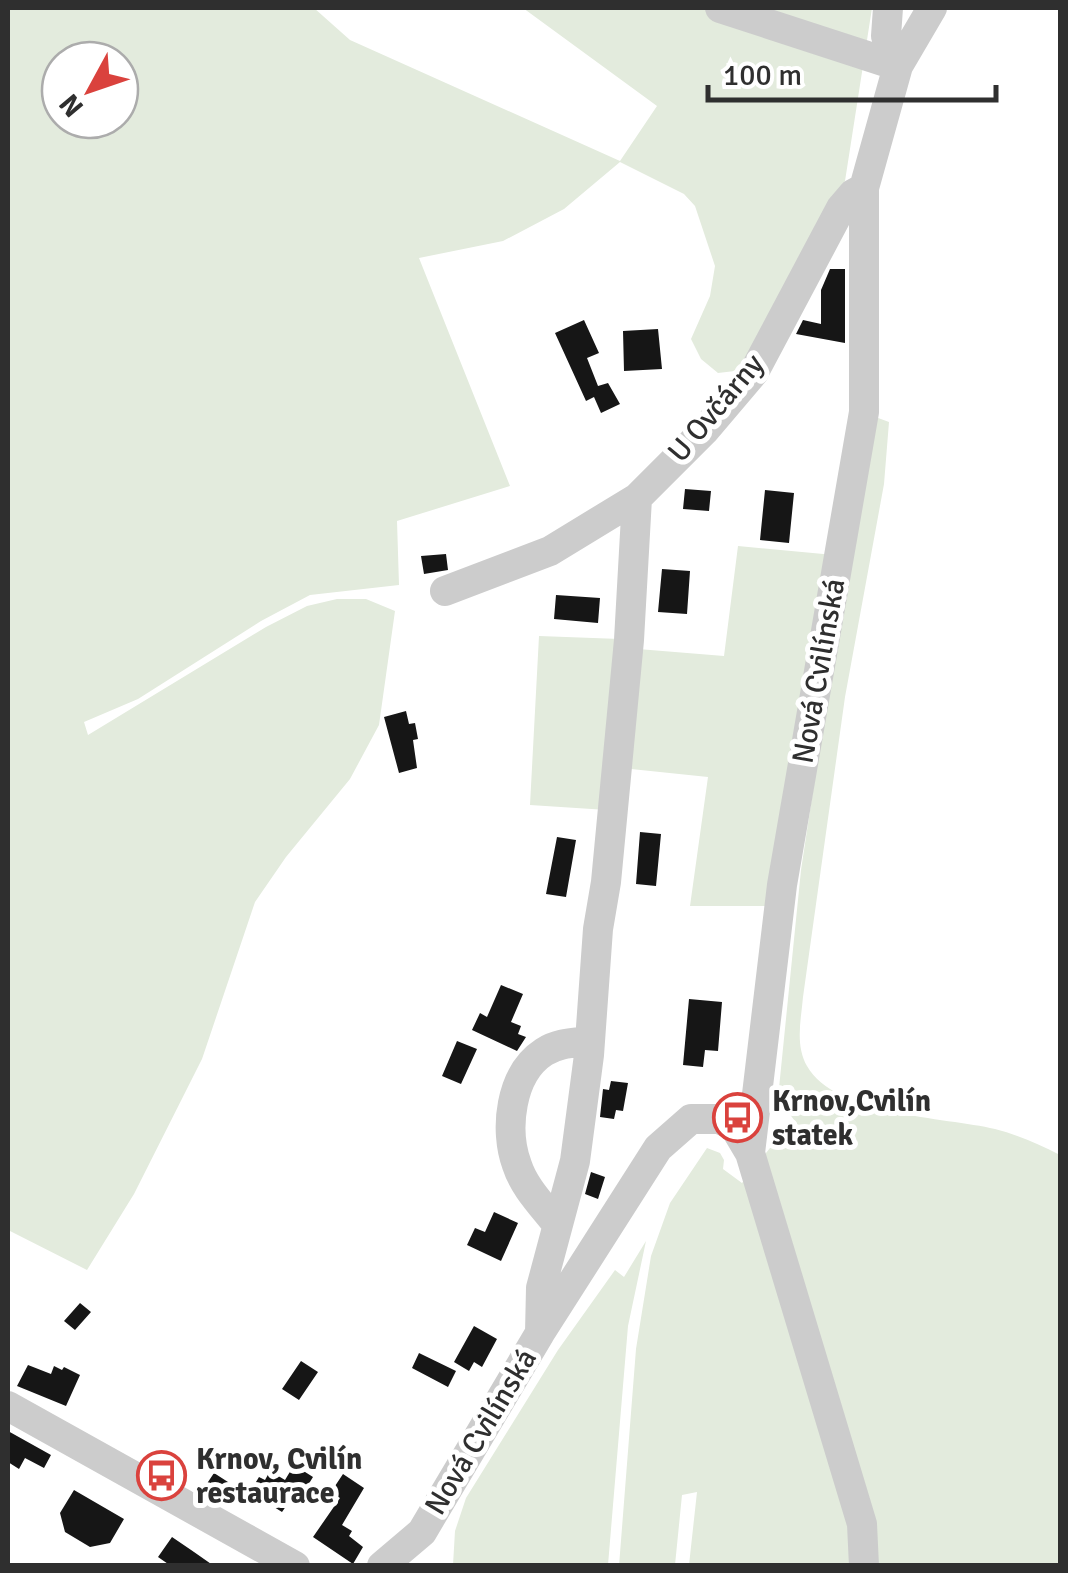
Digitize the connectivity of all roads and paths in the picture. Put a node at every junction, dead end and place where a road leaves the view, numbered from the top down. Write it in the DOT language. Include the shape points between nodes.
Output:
graph roads {
  1 [pos="720,8"];
  2 [pos="888,8"];
  3 [pos="932,8"];
  4 [pos="898,66"];
  5 [pos="864,188"];
  6 [pos="637,498"];
  7 [pos="445,590"];
  8 [pos="589,1041"];
  9 [pos="750,1153"];
  10 [pos="556,1223"];
  11 [pos="540,1333"];
  12 [pos="8,1406"];
  13 [pos="295,1566"];
  14 [pos="382,1566"];
  15 [pos="864,1566"];
  1 -- 4 [label="street"];
  2 -- 4 [label="street, U Ovčárny" via="886,36"];
  3 -- 4 [label="street, U Ovčárny"];
  4 -- 5 [label="street, U Ovčárny"];
  5 -- 6 [label="street, U Ovčárny" via="842,208 754,372"];
  5 -- 9 [label="street, Nová Cvilínská" via="864,412 782,885"];
  6 -- 7 [label="street, U Ovčárny" via="550,551"];
  6 -- 8 [label="street, Nová Cvilínská"];
  8 -- 10 [label="street, Nová Cvilínská" via="575,1161"];
  8 -- 10 [label="street" via="544,1052 532,1062 514,1101 510,1130 517,1166"];
  9 -- 11 [label="street, Nová Cvilínská" via="734,1126 719,1118 691,1119 658,1148"];
  9 -- 15 [label="street, Nová Cvilínská" via="862,1524"];
  10 -- 11 [label="street, Nová Cvilínská" via="541,1288"];
  11 -- 14 [label="street, Nová Cvilínská" via="422,1532"];
  12 -- 13 [label="street"];
}
